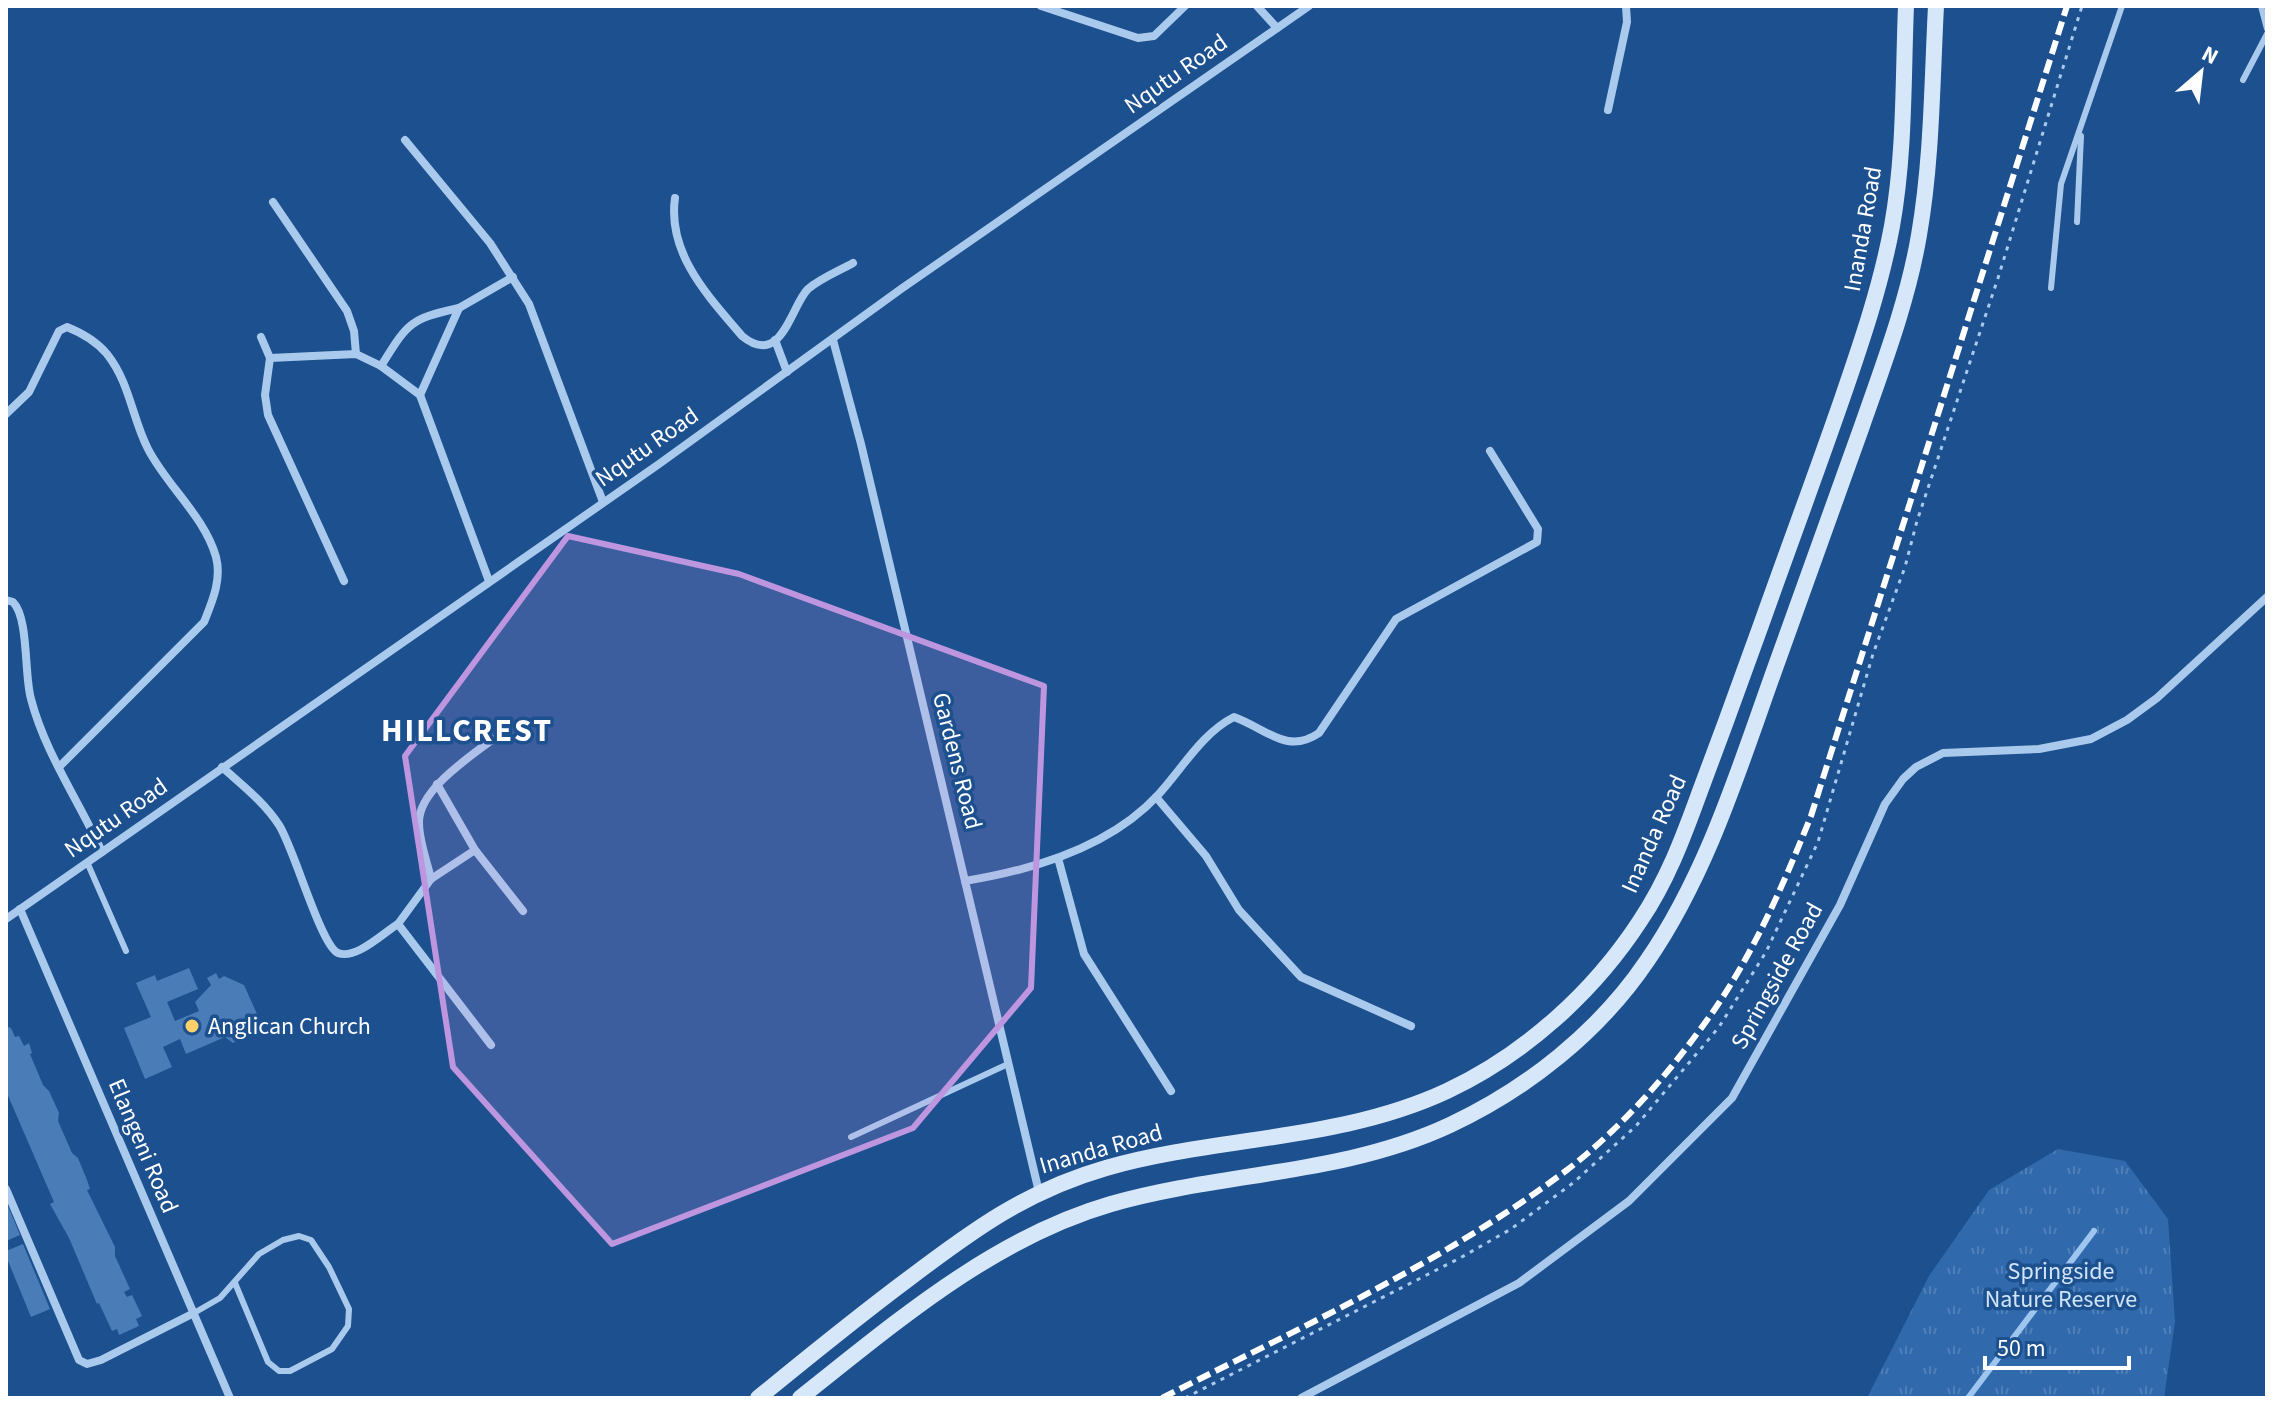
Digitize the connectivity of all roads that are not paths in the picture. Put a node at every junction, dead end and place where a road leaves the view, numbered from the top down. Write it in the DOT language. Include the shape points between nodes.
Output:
graph roads {
  1 [pos="1041,6"];
  2 [pos="1185,6"];
  3 [pos="1257,6"];
  4 [pos="1309,6"];
  5 [pos="1626,6"];
  6 [pos="1906,6"];
  7 [pos="1936,6"];
  8 [pos="2122,6"];
  9 [pos="2261,6"];
  10 [pos="1277,28"];
  11 [pos="2267,31"];
  12 [pos="2243,80"];
  13 [pos="1608,110"];
  14 [pos="2082,129"];
  15 [pos="405,140"];
  16 [pos="675,198"];
  17 [pos="273,202"];
  18 [pos="2077,222"];
  19 [pos="853,263"];
  20 [pos="513,277"];
  21 [pos="2051,288"];
  22 [pos="459,308"];
  23 [pos="261,337"];
  24 [pos="775,340"];
  25 [pos="833,340"];
  26 [pos="356,354"];
  27 [pos="270,358"];
  28 [pos="381,366"];
  29 [pos="787,372"];
  30 [pos="420,395"];
  31 [pos="6,414"];
  32 [pos="1490,451"];
  33 [pos="603,502"];
  34 [pos="344,581"];
  35 [pos="489,581"];
  36 [pos="2267,597"];
  37 [pos="6,600"];
  38 [pos="493,739"];
  39 [pos="60,766"];
  40 [pos="222,767"];
  41 [pos="437,784"];
  42 [pos="1156,797"];
  43 [pos="475,850"];
  44 [pos="102,852"];
  45 [pos="1058,858"];
  46 [pos="87,862"];
  47 [pos="431,879"];
  48 [pos="965,881"];
  49 [pos="20,909"];
  50 [pos="523,911"];
  51 [pos="6,919"];
  52 [pos="398,924"];
  53 [pos="126,951"];
  54 [pos="1411,1026"];
  55 [pos="491,1045"];
  56 [pos="1008,1064"];
  57 [pos="1171,1091"];
  58 [pos="851,1137"];
  59 [pos="6,1189"];
  60 [pos="1039,1192"];
  61 [pos="235,1283"];
  62 [pos="194,1313"];
  63 [pos="230,1398"];
  64 [pos="758,1398"];
  65 [pos="800,1398"];
  66 [pos="1301,1398"];
  1 -- 2 [label="street" via="1138,38 1154,36"];
  3 -- 10 [label="street"];
  4 -- 10 [label="street, Nqutu Road"];
  5 -- 13 [label="street"];
  6 -- 60 [label="main road, Inanda Road" via="1896,198 1876,297 1676,855 1639,923 1598,976 1544,1028 1449,1090 1380,1117 1165,1153"];
  7 -- 65 [label="main road" via="1922,212 1890,346 1697,873 1632,983 1575,1043 1477,1112 1364,1157 1154,1194 1057,1224 946,1286"];
  8 -- 14 [label="lane"];
  9 -- 11 [label="lane"];
  10 -- 25 [label="street, Nqutu Road"];
  11 -- 12 [label="lane"];
  14 -- 18 [label="lane"];
  14 -- 21 [label="lane" via="2061,184"];
  15 -- 20 [label="street"];
  16 -- 24 [label="street" via="677,238 693,275 747,340"];
  17 -- 26 [label="street" via="347,311"];
  19 -- 24 [label="street" via="808,289"];
  20 -- 22 [label="street"];
  20 -- 33 [label="street" via="529,304"];
  22 -- 28 [label="street" via="417,318"];
  22 -- 30 [label="street"];
  23 -- 27 [label="street"];
  24 -- 29 [label="street"];
  25 -- 29 [label="street, Nqutu Road"];
  25 -- 48 [label="street, Gardens Road"];
  26 -- 27 [label="street"];
  26 -- 28 [label="street"];
  27 -- 34 [label="street" via="268,415"];
  28 -- 30 [label="street"];
  29 -- 33 [label="street, Nqutu Road"];
  30 -- 35 [label="street"];
  31 -- 39 [label="street" via="31,389 59,331 67,327 98,344 130,395 149,451 200,523 218,567 204,622"];
  32 -- 42 [label="street" via="1538,529 1537,542 1396,619 1319,733 1291,745 1234,717 1219,724"];
  33 -- 35 [label="street, Nqutu Road"];
  35 -- 40 [label="street, Nqutu Road"];
  36 -- 66 [label="street, Springside Road" via="2157,698 2091,739 2039,749 1943,753 1916,767 1885,804 1840,905 1732,1098 1629,1201 1546,1265"];
  37 -- 39 [label="street" via="20,613 31,700"];
  38 -- 41 [label="street"];
  39 -- 44 [label="street"];
  40 -- 44 [label="street, Nqutu Road"];
  40 -- 52 [label="street" via="279,825 331,948 354,953"];
  41 -- 43 [label="street"];
  41 -- 47 [label="street" via="419,821"];
  42 -- 45 [label="street" via="1124,825"];
  42 -- 54 [label="street" via="1206,856 1239,910 1301,977"];
  43 -- 47 [label="street"];
  43 -- 50 [label="street"];
  44 -- 46 [label="street, Nqutu Road"];
  45 -- 48 [label="street"];
  45 -- 57 [label="street" via="1084,954"];
  46 -- 49 [label="street, Nqutu Road"];
  46 -- 53 [label="lane"];
  47 -- 52 [label="street"];
  48 -- 56 [label="street, Gardens Road"];
  49 -- 51 [label="street, Nqutu Road"];
  49 -- 62 [label="street, Elangeni Road"];
  52 -- 55 [label="street"];
  56 -- 58 [label="lane"];
  56 -- 60 [label="street, Gardens Road"];
  59 -- 62 [label="street" via="79,1360 101,1360"];
  60 -- 64 [label="main road, Inanda Road" via="947,1250"];
  61 -- 61 [label="lane" via="259,1254 283,1240 304,1237 329,1267 351,1315 348,1326 332,1349 290,1371 279,1371 268,1362"];
  61 -- 62 [label="lane"];
  62 -- 63 [label="street, Elangeni Road"];
}
